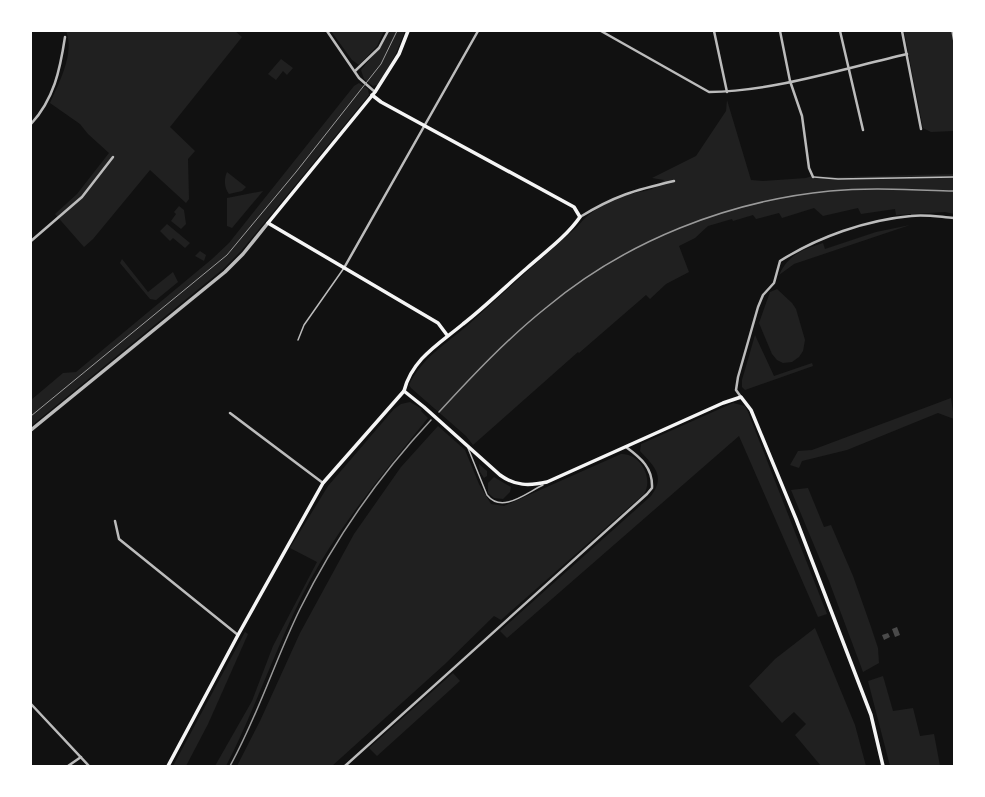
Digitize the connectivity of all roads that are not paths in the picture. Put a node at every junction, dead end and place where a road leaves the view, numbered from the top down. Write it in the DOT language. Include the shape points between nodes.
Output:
graph roads {
  1 [pos="327,31"];
  2 [pos="388,31"];
  3 [pos="408,31"];
  4 [pos="478,31"];
  5 [pos="601,31"];
  6 [pos="714,31"];
  7 [pos="780,31"];
  8 [pos="840,31"];
  9 [pos="902,31"];
  10 [pos="952,31"];
  11 [pos="65,37"];
  12 [pos="954,42"];
  13 [pos="907,54"];
  14 [pos="848,68"];
  15 [pos="355,71"];
  16 [pos="790,81"];
  17 [pos="727,92"];
  18 [pos="374,94"];
  19 [pos="31,124"];
  20 [pos="425,125"];
  21 [pos="921,129"];
  22 [pos="863,130"];
  23 [pos="114,157"];
  24 [pos="813,177"];
  25 [pos="954,177"];
  26 [pos="674,181"];
  27 [pos="580,217"];
  28 [pos="954,218"];
  29 [pos="268,223"];
  30 [pos="31,241"];
  31 [pos="344,268"];
  32 [pos="447,335"];
  33 [pos="298,340"];
  34 [pos="404,391"];
  35 [pos="741,397"];
  36 [pos="230,413"];
  37 [pos="31,430"];
  38 [pos="467,445"];
  39 [pos="626,447"];
  40 [pos="547,482"];
  41 [pos="323,483"];
  42 [pos="115,521"];
  43 [pos="238,635"];
  44 [pos="31,704"];
  45 [pos="81,757"];
  46 [pos="68,766"];
  47 [pos="89,766"];
  48 [pos="168,766"];
  49 [pos="345,766"];
  50 [pos="883,766"];
  1 -- 15 [label="street"];
  2 -- 15 [label="street" via="379,48"];
  3 -- 18 [label="main road" via="399,54"];
  4 -- 20 [label="street"];
  5 -- 17 [label="street" via="708,92"];
  6 -- 17 [label="street"];
  7 -- 16 [label="street"];
  8 -- 14 [label="street"];
  9 -- 13 [label="street"];
  10 -- 12 [label="lane"];
  11 -- 19 [label="street" via="62,60 49,100"];
  13 -- 14 [label="street"];
  13 -- 21 [label="street"];
  14 -- 16 [label="street"];
  14 -- 22 [label="street"];
  15 -- 18 [label="street"];
  16 -- 17 [label="street"];
  16 -- 24 [label="street" via="802,116 809,168"];
  18 -- 20 [label="main road" via="381,102"];
  18 -- 29 [label="main road"];
  20 -- 27 [label="main road" via="574,207"];
  20 -- 31 [label="street"];
  23 -- 30 [label="street" via="82,197"];
  24 -- 25 [label="lane"];
  26 -- 27 [label="street" via="631,191"];
  27 -- 32 [label="main road" via="573,227 462,325"];
  28 -- 35 [label="street" via="913,216 882,221 804,246 780,262 774,283 763,295 754,318 738,377 736,390"];
  29 -- 31 [label="main road"];
  29 -- 37 [label="street" via="225,272"];
  31 -- 32 [label="main road" via="438,323"];
  31 -- 33 [label="lane" via="304,325"];
  32 -- 34 [label="main road" via="411,372"];
  34 -- 38 [label="main road"];
  34 -- 41 [label="main road"];
  35 -- 39 [label="main road"];
  35 -- 50 [label="main road" via="747,404 796,519 871,715"];
  36 -- 41 [label="street"];
  38 -- 40 [label="main road" via="495,472 514,484"];
  38 -- 40 [label="lane" via="487,495 492,501 505,504"];
  39 -- 40 [label="main road"];
  39 -- 49 [label="street" via="646,464 651,472 652,488 647,494"];
  41 -- 43 [label="main road"];
  42 -- 43 [label="street" via="118,539"];
  43 -- 48 [label="main road"];
  44 -- 45 [label="street"];
  45 -- 46 [label="street"];
  45 -- 47 [label="street"];
}
